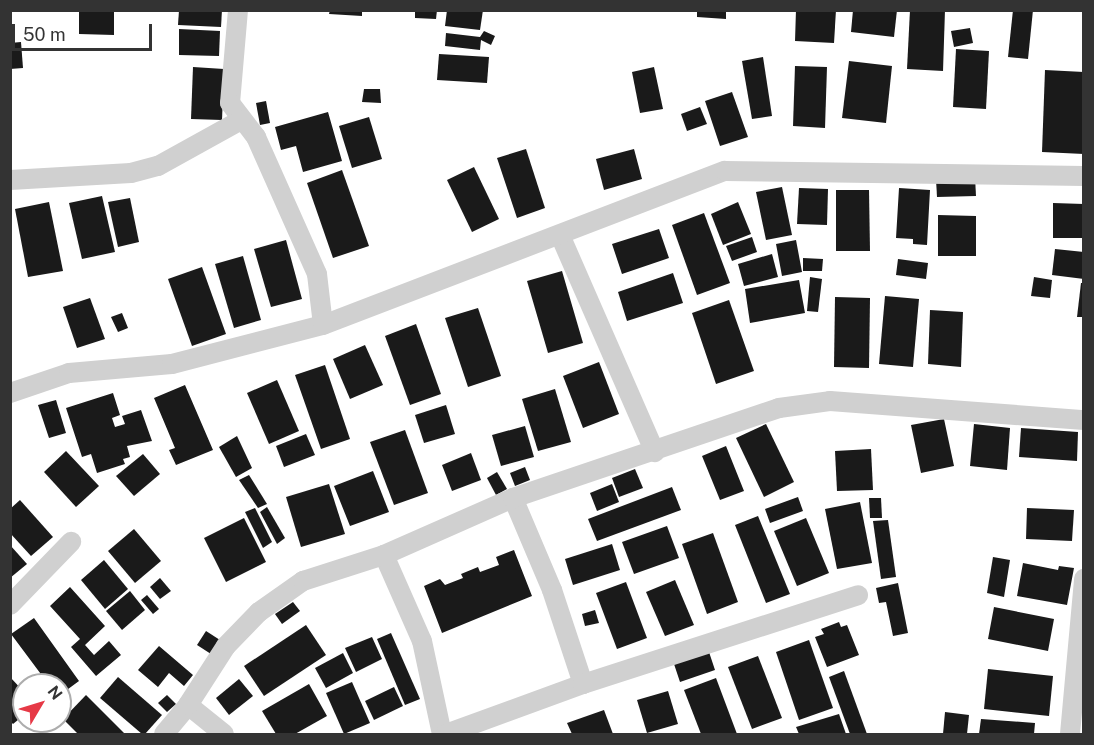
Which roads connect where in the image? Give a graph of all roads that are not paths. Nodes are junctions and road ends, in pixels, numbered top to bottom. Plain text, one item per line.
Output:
1 (238, 10) edge
2 (241, 120) junction
3 (1083, 176) edge
4 (10, 180) edge
5 (560, 235) junction
6 (323, 325) junction
7 (10, 393) edge
8 (1083, 420) edge
9 (655, 452) junction
10 (513, 498) junction
11 (70, 542) dead end
12 (384, 555) junction
13 (1083, 579) edge
14 (858, 595) dead end
15 (10, 605) edge
16 (584, 684) junction
17 (188, 705) junction
18 (164, 735) edge
19 (224, 735) edge
20 (444, 735) edge
21 (1070, 735) edge

1 - 2 street
2 - 4 street
2 - 6 street
3 - 5 street
5 - 6 street
5 - 9 street
6 - 7 street
8 - 9 street
9 - 10 street
10 - 12 street
10 - 16 street
11 - 15 street
12 - 17 street
12 - 20 street
13 - 21 street
14 - 16 street
16 - 20 street
17 - 18 street
17 - 19 street

